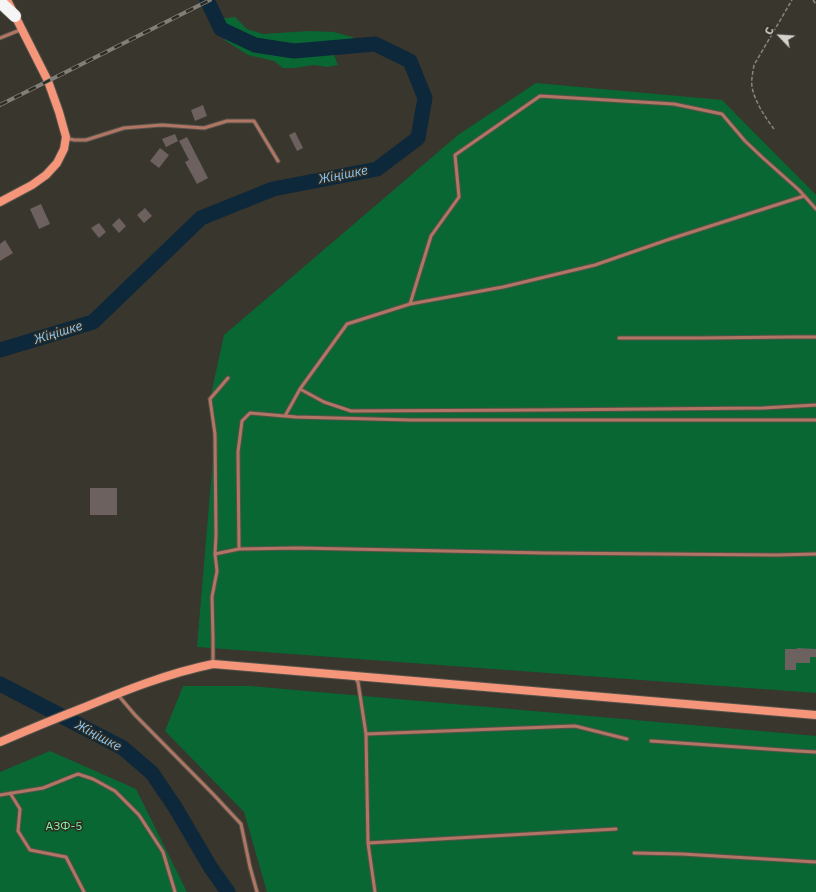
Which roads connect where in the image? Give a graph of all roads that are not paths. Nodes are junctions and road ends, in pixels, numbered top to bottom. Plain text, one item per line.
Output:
1 (8, 0) edge
2 (0, 2) edge
3 (15, 16) junction
4 (22, 29) junction
5 (0, 38) edge
6 (66, 137) junction
7 (278, 161) dead end
8 (804, 196) junction
9 (0, 202) edge
10 (816, 209) edge
11 (410, 304) junction
12 (816, 337) edge
13 (619, 338) dead end
14 (228, 378) dead end
15 (300, 389) junction
16 (816, 405) edge
17 (285, 416) junction
18 (816, 420) edge
19 (239, 549) junction
20 (215, 554) junction
21 (816, 554) edge
22 (213, 664) junction
23 (354, 676) junction
24 (114, 695) junction
25 (816, 715) edge
26 (366, 734) junction
27 (627, 739) dead end
28 (651, 741) dead end
29 (0, 742) edge
30 (816, 752) edge
31 (10, 793) junction
32 (0, 795) edge
33 (616, 828) dead end
34 (368, 843) junction
35 (634, 853) dead end
36 (816, 862) edge
37 (84, 892) edge
38 (176, 892) edge
39 (257, 892) edge
40 (375, 892) edge

1 - 3 street
2 - 3 highway
3 - 4 street
4 - 5 lane
4 - 6 street
6 - 7 lane
6 - 9 street
8 - 10 lane
8 - 11 lane
8 - 11 lane
11 - 15 lane
12 - 13 lane
14 - 20 lane
15 - 16 lane
15 - 17 lane
17 - 18 lane
17 - 19 lane
19 - 20 lane
19 - 21 lane
20 - 22 lane
22 - 23 street
22 - 24 street
23 - 25 street
23 - 26 lane
24 - 29 street
24 - 39 lane
26 - 27 lane
26 - 34 lane
28 - 30 lane
31 - 32 lane
31 - 37 lane
31 - 38 lane
33 - 34 lane
34 - 40 lane
35 - 36 lane

